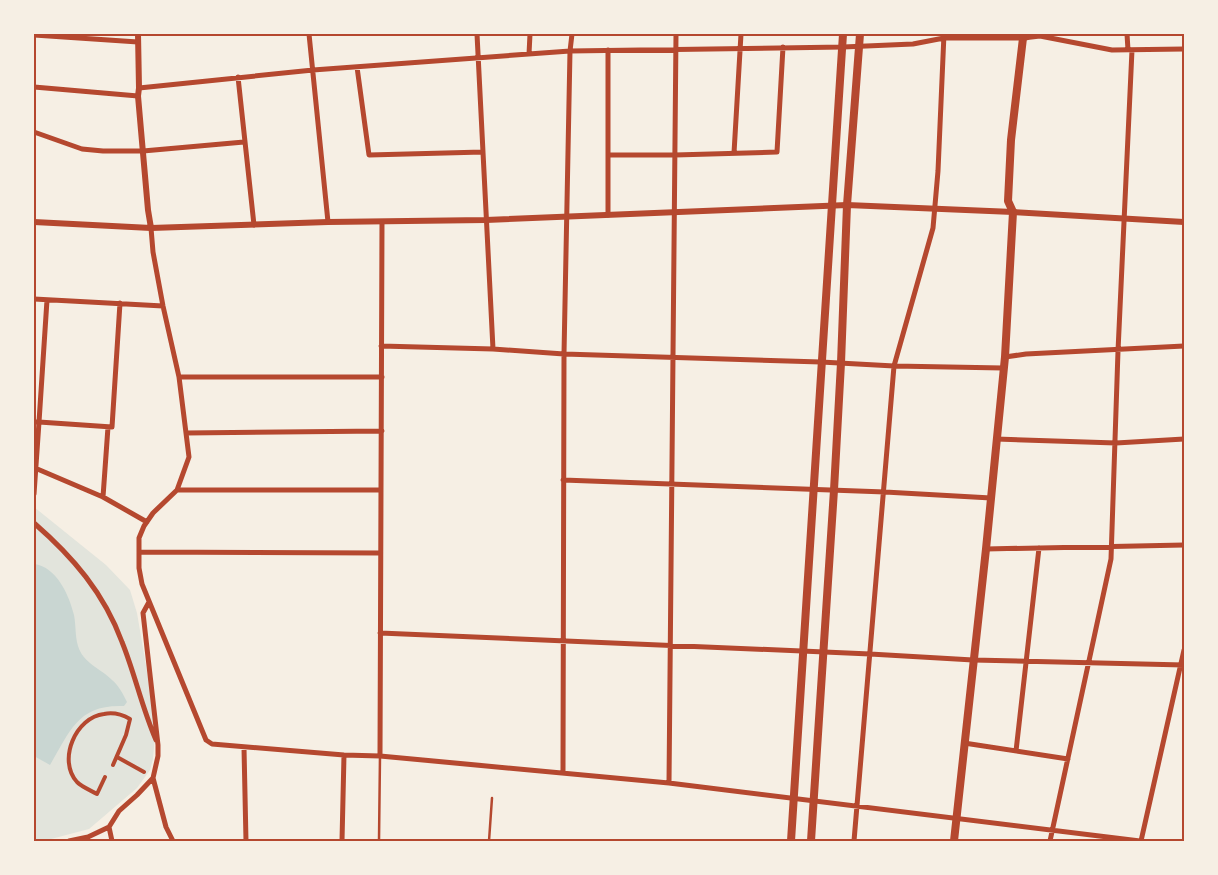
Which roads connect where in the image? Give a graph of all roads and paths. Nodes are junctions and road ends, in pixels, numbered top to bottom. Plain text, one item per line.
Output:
1 (138, 34) edge
2 (309, 34) edge
3 (477, 34) edge
4 (530, 34) edge
5 (572, 34) edge
6 (676, 34) edge
7 (742, 34) edge
8 (843, 34) edge
9 (860, 34) edge
10 (1031, 34) edge
11 (1127, 34) edge
12 (34, 35) edge
13 (944, 36) edge
14 (1022, 38) junction
15 (138, 42) junction
16 (783, 47) junction
17 (843, 47) junction
18 (860, 47) junction
19 (741, 48) junction
20 (676, 49) junction
21 (1184, 49) edge
22 (608, 50) junction
23 (1130, 50) junction
24 (570, 51) junction
25 (529, 54) junction
26 (478, 58) junction
27 (357, 67) junction
28 (313, 70) junction
29 (238, 77) junction
30 (34, 86) edge
31 (139, 88) junction
32 (138, 96) junction
33 (34, 132) edge
34 (244, 142) junction
35 (143, 151) junction
36 (483, 152) junction
37 (734, 153) junction
38 (608, 155) junction
39 (674, 155) junction
40 (848, 205) junction
41 (831, 206) junction
42 (935, 209) junction
43 (1013, 212) junction
44 (674, 213) junction
45 (608, 215) junction
46 (566, 216) junction
47 (1124, 219) junction
48 (486, 220) junction
49 (34, 222) edge
50 (328, 222) junction
51 (382, 222) junction
52 (1184, 222) edge
53 (254, 225) junction
54 (151, 228) junction
55 (34, 299) edge
56 (47, 300) junction
57 (120, 304) junction
58 (163, 306) junction
59 (381, 346) junction
60 (1184, 346) edge
61 (492, 349) junction
62 (1118, 351) junction
63 (564, 354) junction
64 (672, 357) junction
65 (1005, 357) junction
66 (821, 362) junction
67 (841, 363) junction
68 (894, 366) junction
69 (1003, 368) junction
70 (179, 377) junction
71 (382, 377) junction
72 (36, 422) edge
73 (108, 427) junction
74 (382, 431) junction
75 (186, 433) junction
76 (996, 439) junction
77 (1184, 439) edge
78 (1116, 443) junction
79 (35, 468) edge
80 (563, 480) junction
81 (672, 484) junction
82 (177, 490) junction
83 (381, 490) junction
84 (814, 490) junction
85 (834, 490) junction
86 (884, 492) junction
87 (34, 494) edge
88 (103, 497) junction
89 (991, 498) junction
90 (147, 522) junction
91 (34, 523) edge
92 (1184, 545) edge
93 (1112, 547) junction
94 (986, 548) junction
95 (1039, 548) junction
96 (138, 552) junction
97 (380, 552) junction
98 (149, 602) junction
99 (380, 633) junction
100 (562, 640) junction
101 (670, 647) junction
102 (1184, 650) edge
103 (802, 652) junction
104 (823, 653) junction
105 (870, 654) junction
106 (974, 660) junction
107 (1026, 661) junction
108 (1089, 664) junction
109 (1183, 665) edge
110 (964, 743) junction
111 (158, 745) junction
112 (244, 748) junction
113 (1016, 751) junction
114 (344, 755) junction
115 (380, 756) junction
116 (117, 757) junction
117 (1068, 759) junction
118 (112, 766) dead end
119 (144, 772) dead end
120 (563, 772) junction
121 (105, 777) dead end
122 (153, 778) junction
123 (669, 783) junction
124 (492, 798) dead end
125 (794, 799) junction
126 (813, 800) junction
127 (857, 806) junction
128 (956, 819) junction
129 (109, 827) junction
130 (1052, 830) junction
131 (68, 841) edge
132 (112, 841) edge
133 (173, 841) edge
134 (246, 841) edge
135 (342, 841) edge
136 (379, 841) edge
137 (489, 841) edge
138 (790, 841) edge
139 (811, 841) edge
140 (854, 841) edge
141 (954, 841) edge
142 (1050, 841) edge
143 (1141, 841) edge

1 - 15 street
2 - 28 street
3 - 26 street
4 - 25 street
5 - 24 street
6 - 20 street
7 - 19 street
8 - 17 main road
9 - 18 main road
10 - 14 main road
11 - 23 street
12 - 15 street
13 - 14 street
13 - 18 street
13 - 42 street
14 - 23 street
14 - 43 main road
15 - 31 street
16 - 17 street
16 - 19 street
16 - 37 street
17 - 18 street
17 - 41 main road
18 - 40 main road
19 - 20 street
19 - 37 street
20 - 22 street
20 - 39 street
21 - 23 street
22 - 24 street
22 - 38 street
23 - 47 street
24 - 25 street
24 - 46 street
25 - 26 street
26 - 27 street
26 - 36 street
27 - 28 street
27 - 36 street
28 - 29 street
28 - 50 street
29 - 31 street
29 - 34 street
30 - 32 street
31 - 32 street
32 - 35 street
33 - 35 street
34 - 35 street
34 - 53 street
35 - 54 street
36 - 48 street
37 - 39 street
38 - 39 street
38 - 45 street
39 - 44 street
40 - 41 street
40 - 42 street
40 - 67 main road
41 - 44 street
41 - 66 main road
42 - 43 street
42 - 68 street
43 - 47 street
43 - 65 main road
44 - 45 street
44 - 64 street
45 - 46 street
46 - 48 street
46 - 63 street
47 - 52 street
47 - 62 street
48 - 51 street
48 - 61 street
49 - 54 street
50 - 51 street
50 - 53 street
51 - 59 street
53 - 54 street
54 - 58 street
55 - 56 street
56 - 57 street
56 - 72 street
57 - 58 street
57 - 73 street
58 - 70 street
59 - 61 street
59 - 71 street
60 - 62 street
61 - 63 street
62 - 65 street
62 - 78 street
63 - 64 street
63 - 80 street
64 - 66 street
64 - 81 street
65 - 69 main road
66 - 67 street
66 - 84 main road
67 - 68 street
67 - 85 main road
68 - 69 street
68 - 86 street
69 - 76 main road
70 - 71 street
70 - 75 street
71 - 74 street
72 - 73 street
72 - 79 street
73 - 88 street
74 - 75 street
74 - 83 street
75 - 82 street
76 - 78 street
76 - 89 main road
77 - 78 street
78 - 93 street
79 - 87 street
79 - 88 street
80 - 81 street
80 - 100 street
81 - 84 street
81 - 101 street
82 - 83 street
82 - 90 street
83 - 97 street
84 - 85 street
84 - 103 main road
85 - 86 street
85 - 104 main road
86 - 89 street
86 - 105 street
88 - 90 street
89 - 94 main road
90 - 96 street
91 - 111 street
92 - 93 street
93 - 95 street
93 - 108 street
94 - 95 street
94 - 106 main road
95 - 107 street
96 - 97 street
96 - 98 street
97 - 99 street
98 - 111 street
98 - 112 street
99 - 100 street
99 - 115 street
100 - 101 street
100 - 120 street
101 - 103 street
101 - 123 street
102 - 109 street
103 - 104 street
103 - 125 main road
104 - 105 street
104 - 126 main road
105 - 106 street
105 - 127 street
106 - 107 street
106 - 110 main road
107 - 108 street
107 - 113 street
108 - 109 street
108 - 117 street
109 - 143 street
110 - 113 street
110 - 128 main road
111 - 122 street
112 - 114 street
112 - 134 street
113 - 117 street
114 - 115 street
114 - 135 street
115 - 120 street
115 - 136 lane
116 - 118 street
116 - 119 street
116 - 121 street
117 - 130 street
120 - 123 street
122 - 129 street
122 - 133 street
123 - 125 street
124 - 137 lane
125 - 126 street
125 - 138 main road
126 - 127 street
126 - 139 main road
127 - 128 street
127 - 140 street
128 - 130 street
128 - 141 main road
129 - 131 street
129 - 132 street
130 - 142 street
130 - 143 street

